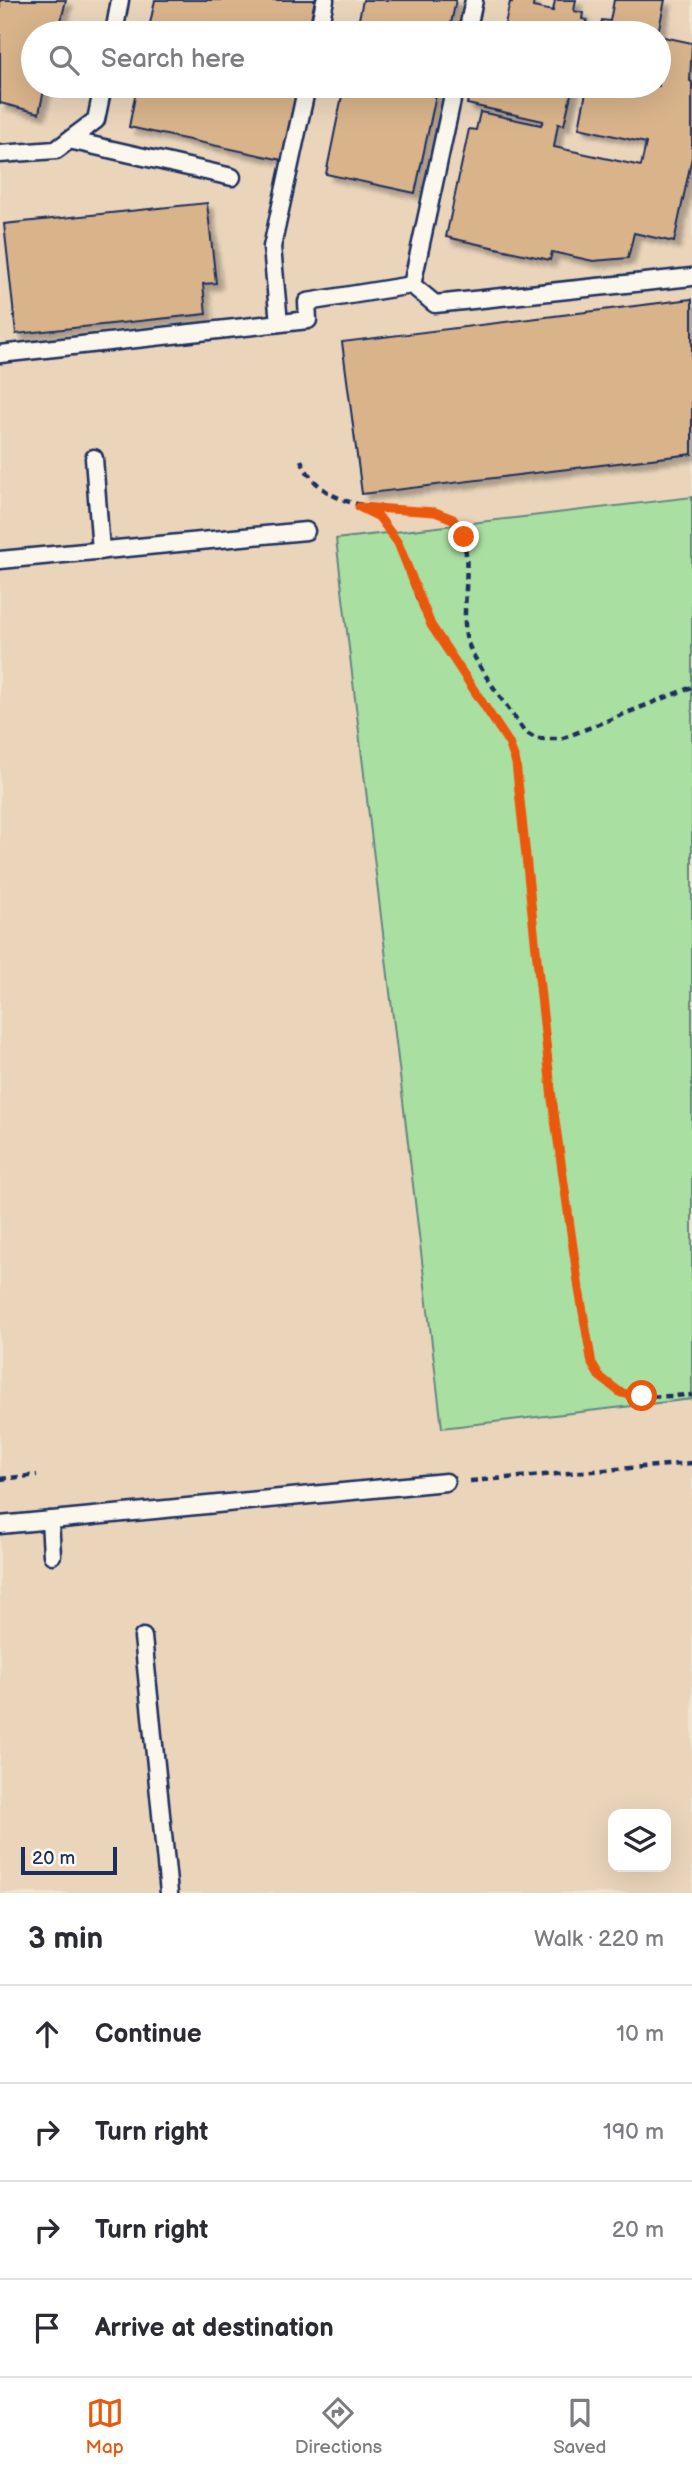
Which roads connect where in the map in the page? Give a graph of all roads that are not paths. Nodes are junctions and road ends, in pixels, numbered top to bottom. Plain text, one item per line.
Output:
1 (120, 0) edge
2 (325, 0) edge
3 (474, 0) edge
4 (116, 21) edge
5 (321, 21) edge
6 (470, 21) edge
7 (101, 98) edge
8 (304, 98) edge
9 (452, 98) edge
10 (69, 140) junction
11 (0, 154) edge
12 (232, 177) dead end
13 (692, 277) edge
14 (412, 285) junction
15 (279, 323) junction
16 (0, 354) edge
17 (94, 458) dead end
18 (306, 531) dead end
19 (101, 551) junction
20 (0, 560) edge
21 (446, 1482) road end
22 (50, 1520) junction
23 (0, 1525) edge
24 (52, 1555) dead end
25 (143, 1637) dead end
26 (169, 1893) edge

1 - 4 lane
2 - 5 lane
3 - 6 lane
7 - 10 lane
8 - 15 lane
9 - 14 lane
10 - 11 lane
10 - 12 lane
13 - 14 lane
14 - 15 lane
15 - 16 lane
17 - 19 lane
18 - 19 lane
19 - 20 lane
21 - 22 lane
22 - 23 lane
22 - 24 lane
25 - 26 lane

